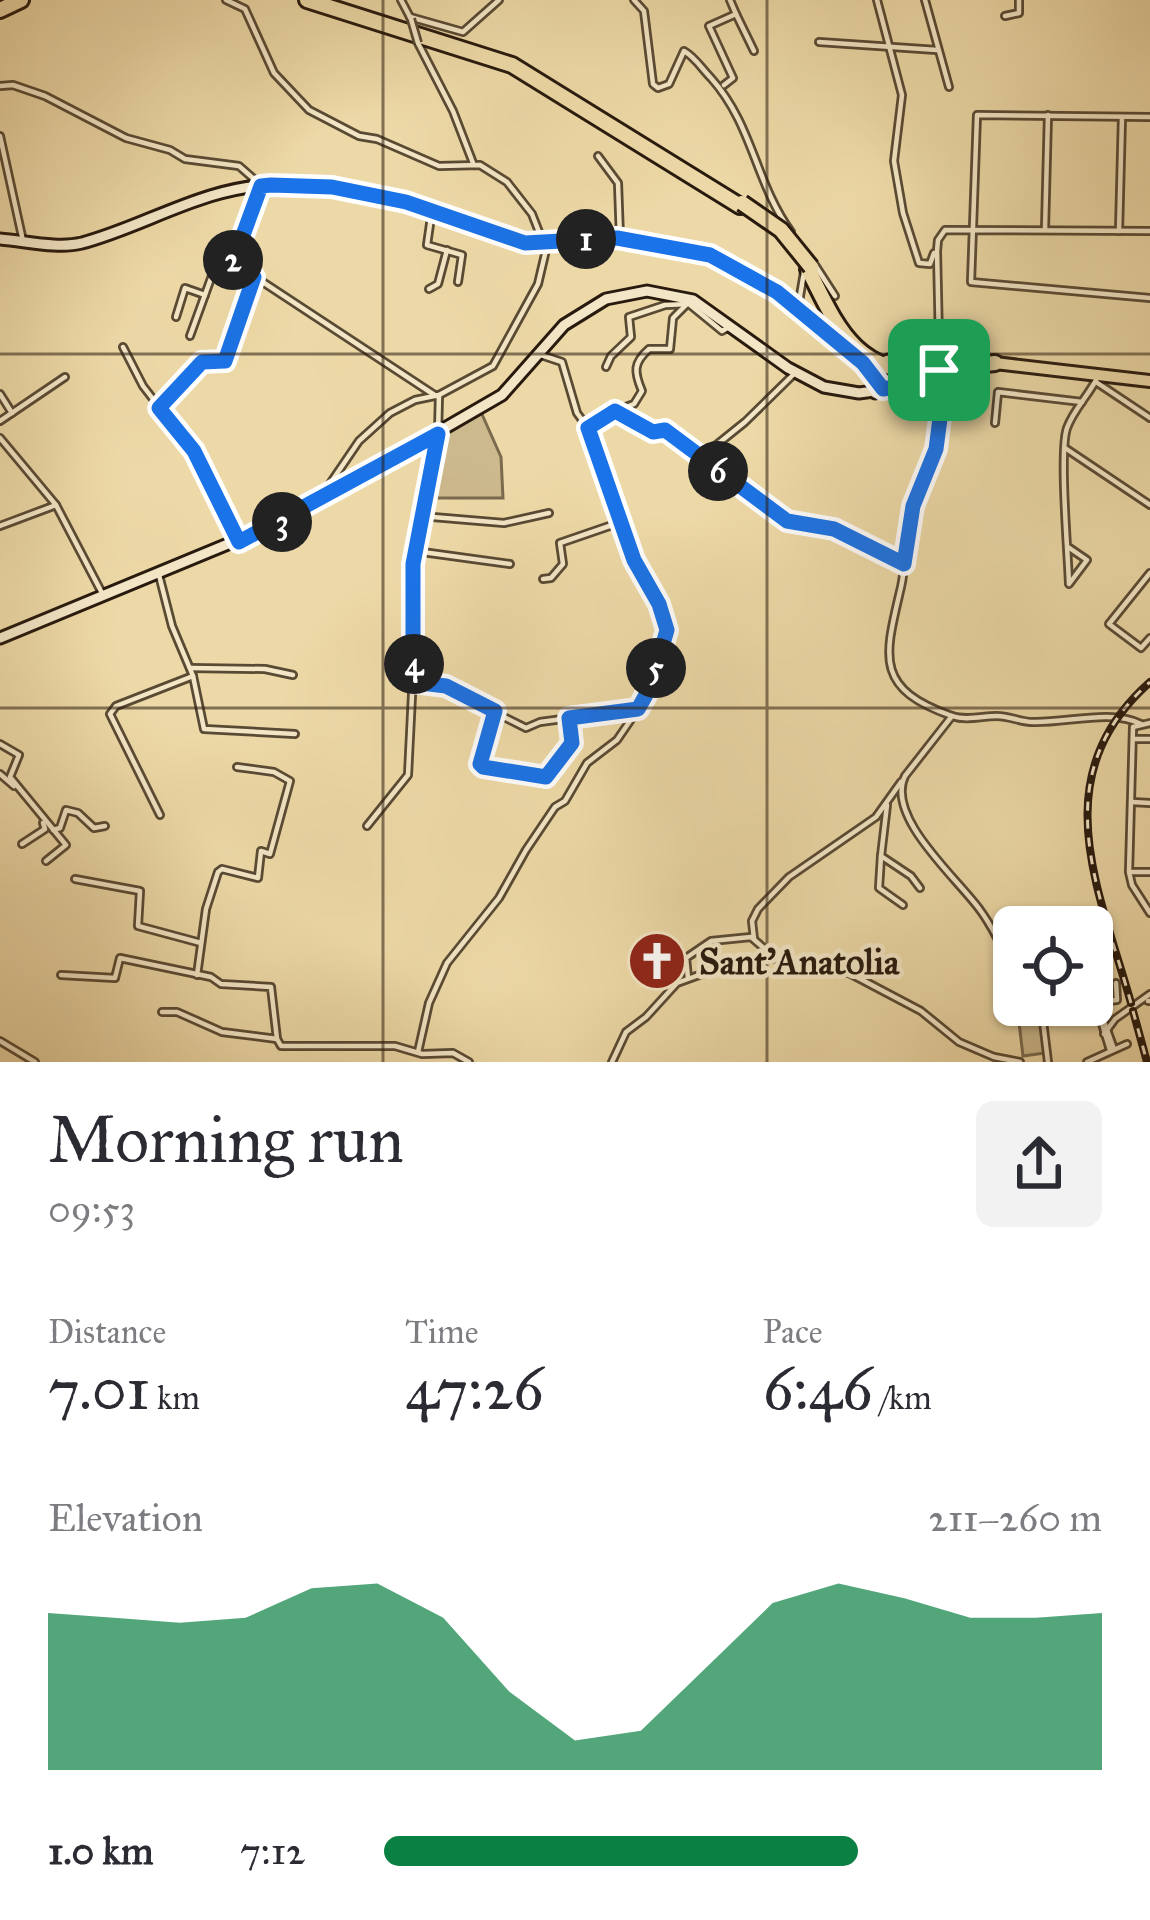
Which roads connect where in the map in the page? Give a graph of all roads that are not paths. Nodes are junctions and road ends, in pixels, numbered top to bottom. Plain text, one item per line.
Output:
1 (10, 0) edge
2 (21, 0) edge
3 (226, 0) edge
4 (307, 0) edge
5 (320, 0) edge
6 (401, 0) edge
7 (499, 0) edge
8 (634, 0) edge
9 (730, 0) edge
10 (877, 0) edge
11 (925, 0) edge
12 (1019, 0) edge
13 (0, 8) edge
14 (736, 14) junction
15 (1005, 16) dead end
16 (339, 17) dead end
17 (410, 18) junction
18 (819, 42) dead end
19 (418, 44) junction
20 (891, 48) junction
21 (937, 50) junction
22 (754, 51) dead end
23 (533, 74) junction
24 (0, 86) edge
25 (722, 87) junction
26 (949, 87) dead end
27 (1048, 116) junction
28 (1121, 117) junction
29 (1150, 117) edge
30 (0, 136) edge
31 (598, 156) dead end
32 (473, 164) junction
33 (262, 186) junction
34 (432, 210) junction
35 (972, 227) junction
36 (1045, 229) junction
37 (1120, 231) junction
38 (1150, 231) edge
39 (620, 238) junction
40 (0, 239) edge
41 (23, 241) junction
42 (543, 242) junction
43 (447, 250) junction
44 (937, 251) junction
45 (809, 263) junction
46 (232, 265) junction
47 (254, 277) junction
48 (458, 282) dead end
49 (429, 289) dead end
50 (205, 295) junction
51 (835, 296) dead end
52 (1150, 298) edge
53 (688, 304) junction
54 (798, 308) junction
55 (176, 317) dead end
56 (731, 326) junction
57 (190, 336) dead end
58 (934, 337) junction
59 (123, 347) dead end
60 (907, 351) junction
61 (541, 355) junction
62 (868, 358) junction
63 (887, 362) junction
64 (996, 366) junction
65 (606, 367) dead end
66 (795, 373) junction
67 (64, 377) dead end
68 (927, 380) junction
69 (1096, 380) junction
70 (873, 384) junction
71 (1149, 384) edge
72 (0, 394) edge
73 (437, 395) junction
74 (1082, 402) junction
75 (159, 408) junction
76 (615, 411) junction
77 (12, 413) junction
78 (1150, 418) edge
79 (0, 421) edge
80 (995, 423) dead end
81 (588, 428) junction
82 (438, 434) junction
83 (0, 438) edge
84 (1065, 448) junction
85 (699, 459) junction
86 (56, 505) junction
87 (1150, 505) edge
88 (300, 512) junction
89 (549, 513) dead end
90 (421, 516) junction
91 (621, 522) junction
92 (0, 526) edge
93 (239, 542) junction
94 (1068, 547) junction
95 (415, 551) junction
96 (510, 564) dead end
97 (904, 564) junction
98 (1150, 573) edge
99 (159, 575) junction
100 (543, 579) dead end
101 (104, 597) junction
102 (0, 638) edge
103 (1150, 638) edge
104 (1141, 648) junction
105 (1150, 650) edge
106 (192, 672) junction
107 (293, 675) dead end
108 (413, 683) junction
109 (638, 709) junction
110 (495, 712) junction
111 (952, 716) junction
112 (569, 718) junction
113 (1150, 723) edge
114 (1141, 724) junction
115 (295, 734) dead end
116 (1135, 739) dead end
117 (1150, 739) edge
118 (0, 744) edge
119 (237, 766) dead end
120 (0, 774) edge
121 (902, 782) junction
122 (1130, 802) junction
123 (1150, 803) edge
124 (887, 805) junction
125 (160, 815) dead end
126 (105, 826) dead end
127 (367, 826) dead end
128 (53, 830) junction
129 (22, 844) dead end
130 (881, 856) junction
131 (46, 861) dead end
132 (1129, 872) junction
133 (1150, 872) edge
134 (75, 879) dead end
135 (920, 888) dead end
136 (903, 904) dead end
137 (1150, 913) edge
138 (993, 930) edge
139 (754, 939) junction
140 (201, 943) junction
141 (776, 958) junction
142 (61, 974) dead end
143 (197, 975) junction
144 (688, 978) junction
145 (1116, 982) dead end
146 (1148, 999) edge
147 (1113, 1001) edge
148 (162, 1012) dead end
149 (1113, 1020) edge
150 (1044, 1026) edge
151 (1105, 1026) edge
152 (1106, 1026) edge
153 (277, 1039) junction
154 (0, 1041) edge
155 (1127, 1044) dead end
156 (1110, 1050) junction
157 (418, 1052) junction
158 (35, 1062) edge
159 (470, 1062) edge
160 (612, 1062) edge
161 (1020, 1062) edge
162 (1048, 1062) edge
163 (1087, 1062) edge
164 (1110, 1062) edge

1 - 13 highway
2 - 13 highway
3 - 32 street
4 - 23 highway
5 - 23 highway
6 - 17 street
7 - 17 street
8 - 25 street
9 - 14 street
10 - 20 street
11 - 21 street
12 - 15 street
14 - 22 street
14 - 25 street
16 - 19 street
17 - 19 street, bridge
18 - 20 street
19 - 32 street
20 - 21 street
20 - 44 street
21 - 26 street
23 - 45 highway, bridge
24 - 33 street
25 - 45 street
27 - 28 street
27 - 35 street
27 - 36 street
28 - 29 street
28 - 37 street
30 - 41 street
31 - 39 street
32 - 42 street
33 - 34 street
33 - 41 street
33 - 46 street
34 - 42 street
34 - 43 street
35 - 36 street
35 - 44 street
35 - 52 street
36 - 37 street
37 - 38 street
39 - 42 street
39 - 54 street
40 - 41 street
42 - 73 street
43 - 48 street
43 - 49 street
44 - 58 street
45 - 51 street
45 - 54 street
45 - 62 highway
45 - 63 highway
46 - 47 street
46 - 50 street
47 - 73 street
47 - 75 street
50 - 55 street
50 - 57 street
53 - 56 street
53 - 65 street
53 - 76 street
54 - 70 street
56 - 61 street
56 - 66 street
58 - 60 highway
58 - 68 street
59 - 75 street
60 - 63 highway
60 - 68 highway
61 - 81 street
61 - 82 street
62 - 68 highway
62 - 68 highway
63 - 68 highway
64 - 68 highway
64 - 69 main road
64 - 71 main road
66 - 70 street
66 - 85 street
67 - 77 street
68 - 70 street
68 - 97 street
69 - 71 main road
69 - 74 street
69 - 78 street
72 - 77 street
73 - 82 street
73 - 88 street
74 - 80 street
74 - 84 street
75 - 93 street
76 - 81 street
76 - 85 street
77 - 79 street
81 - 91 street
82 - 88 street
82 - 90 street
83 - 86 street
84 - 87 street
84 - 94 street
85 - 97 street
86 - 92 street
86 - 101 street
88 - 93 street
89 - 90 street
90 - 95 street
91 - 100 street
91 - 109 street
93 - 99 street
94 - 94 street
95 - 96 street
95 - 108 street
97 - 111 street
98 - 104 street
99 - 101 street
99 - 106 street
101 - 102 street
103 - 104 street
104 - 105 street
106 - 107 street
106 - 115 street
106 - 125 street
108 - 110 street
108 - 127 street
109 - 112 street
109 - 157 street
110 - 112 street
110 - 112 street
111 - 114 street
111 - 121 street
113 - 114 street
114 - 122 street
116 - 117 street
118 - 128 street
119 - 140 street
120 - 129 street
121 - 124 street
121 - 138 street
122 - 123 street
122 - 132 street
124 - 130 street
124 - 139 street
126 - 128 street
128 - 131 street
130 - 135 street
130 - 136 street
132 - 133 street
132 - 137 street
134 - 140 street
139 - 141 street
139 - 144 street
140 - 143 street
141 - 144 street
141 - 161 street
142 - 143 street
143 - 153 street
144 - 160 street
145 - 147 street
146 - 149 street
148 - 153 street
150 - 162 street
151 - 156 street
152 - 156 street
153 - 157 street
154 - 158 street
155 - 156 street
156 - 163 street
156 - 164 street
157 - 159 street

